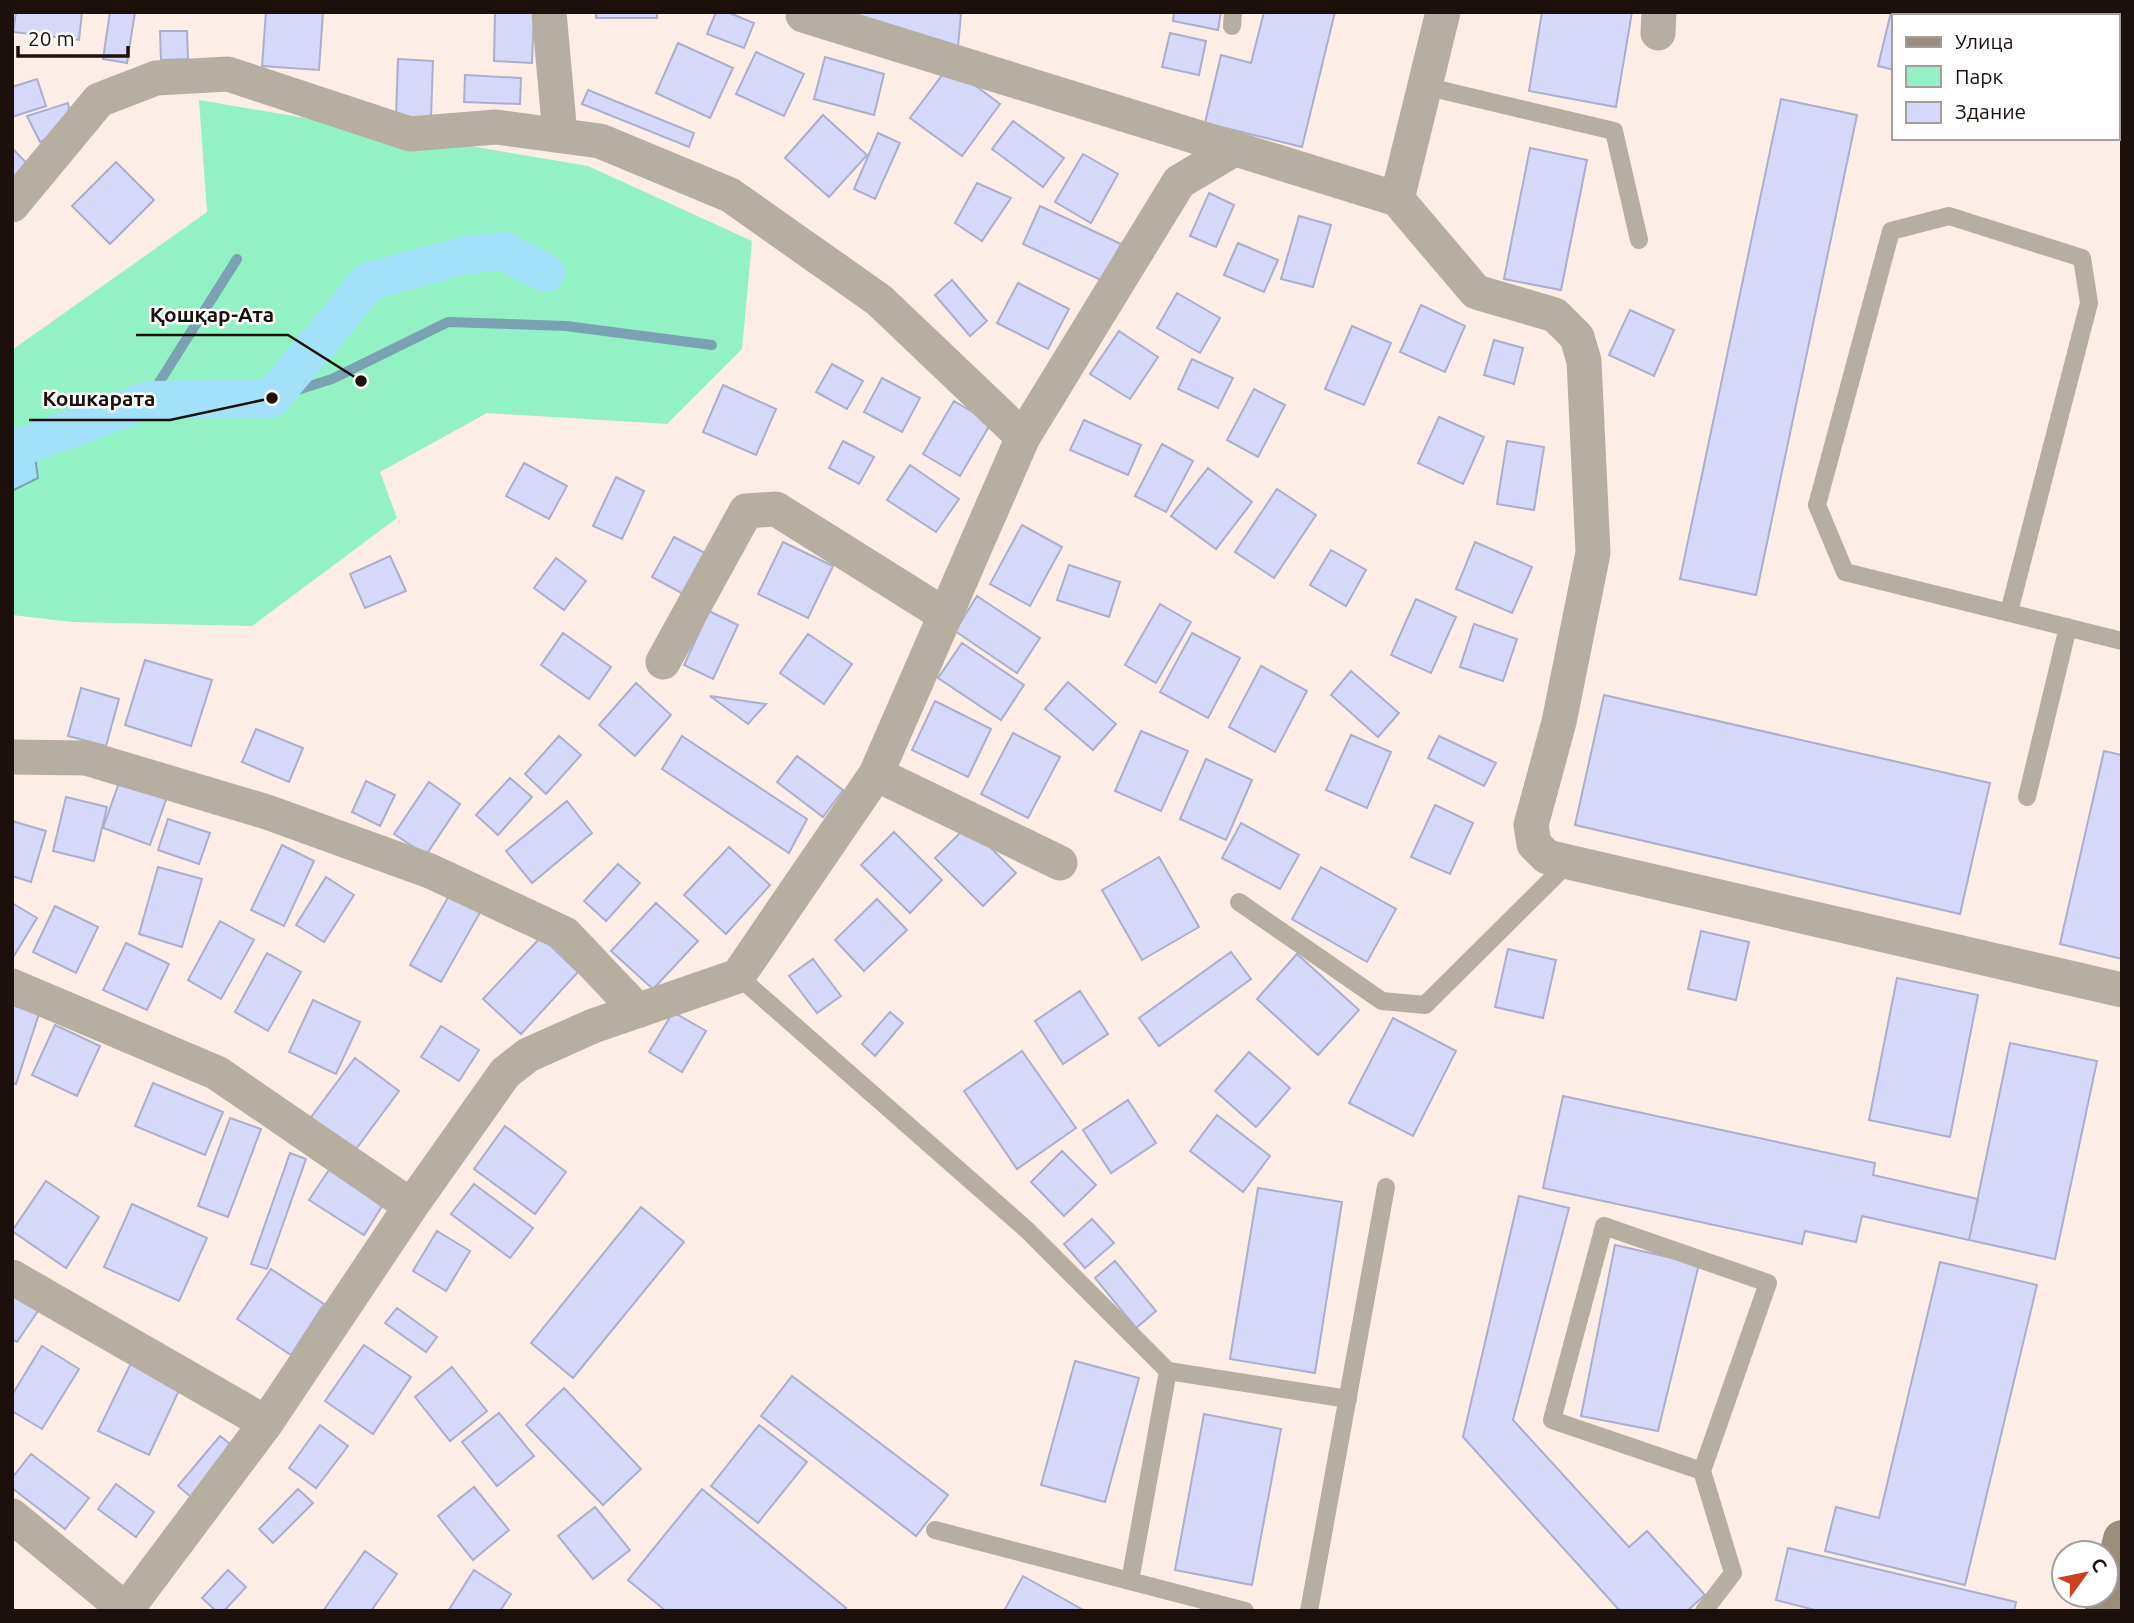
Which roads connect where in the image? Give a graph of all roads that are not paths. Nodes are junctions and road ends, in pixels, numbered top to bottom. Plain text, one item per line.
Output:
1 (549, 12) edge
2 (1443, 12) edge
3 (803, 15) dead end
4 (1424, 86) junction
5 (559, 135) junction
6 (1234, 149) junction
7 (1397, 199) junction
8 (12, 205) edge
9 (1639, 240) dead end
10 (1023, 437) junction
11 (2009, 612) junction
12 (945, 615) junction
13 (2068, 627) junction
14 (2122, 641) edge
15 (663, 662) dead end
16 (12, 757) edge
17 (876, 774) junction
18 (2027, 797) dead end
19 (1060, 863) dead end
20 (1568, 863) junction
21 (1239, 902) dead end
22 (738, 976) junction
23 (12, 986) edge
24 (2122, 990) edge
25 (638, 1011) junction
26 (1386, 1187) dead end
27 (411, 1206) junction
28 (12, 1277) edge
29 (1168, 1371) junction
30 (1348, 1399) junction
31 (266, 1423) junction
32 (1702, 1471) junction
33 (12, 1516) edge
34 (935, 1530) dead end
35 (2122, 1539) edge
36 (1130, 1581) junction
37 (127, 1610) edge
38 (1245, 1611) edge
39 (1309, 1611) edge
40 (1704, 1611) edge
41 (2105, 1611) edge

1 - 5 street
2 - 4 street
3 - 6 street
4 - 7 street
4 - 9 lane
5 - 8 street
5 - 10 street
6 - 7 street
6 - 10 street
7 - 20 street
10 - 12 street
11 - 11 lane
11 - 13 lane
12 - 15 street
12 - 17 street
13 - 14 lane
13 - 18 lane
16 - 25 street
17 - 19 street
17 - 22 street
20 - 21 lane
20 - 24 street
22 - 25 street
22 - 29 lane
23 - 27 street
25 - 27 street
26 - 30 lane
27 - 31 street
28 - 31 street
29 - 30 lane
29 - 36 lane
30 - 39 lane
31 - 37 street
32 - 32 lane
32 - 40 lane
33 - 37 street
34 - 36 lane
35 - 41 main road
36 - 38 lane

